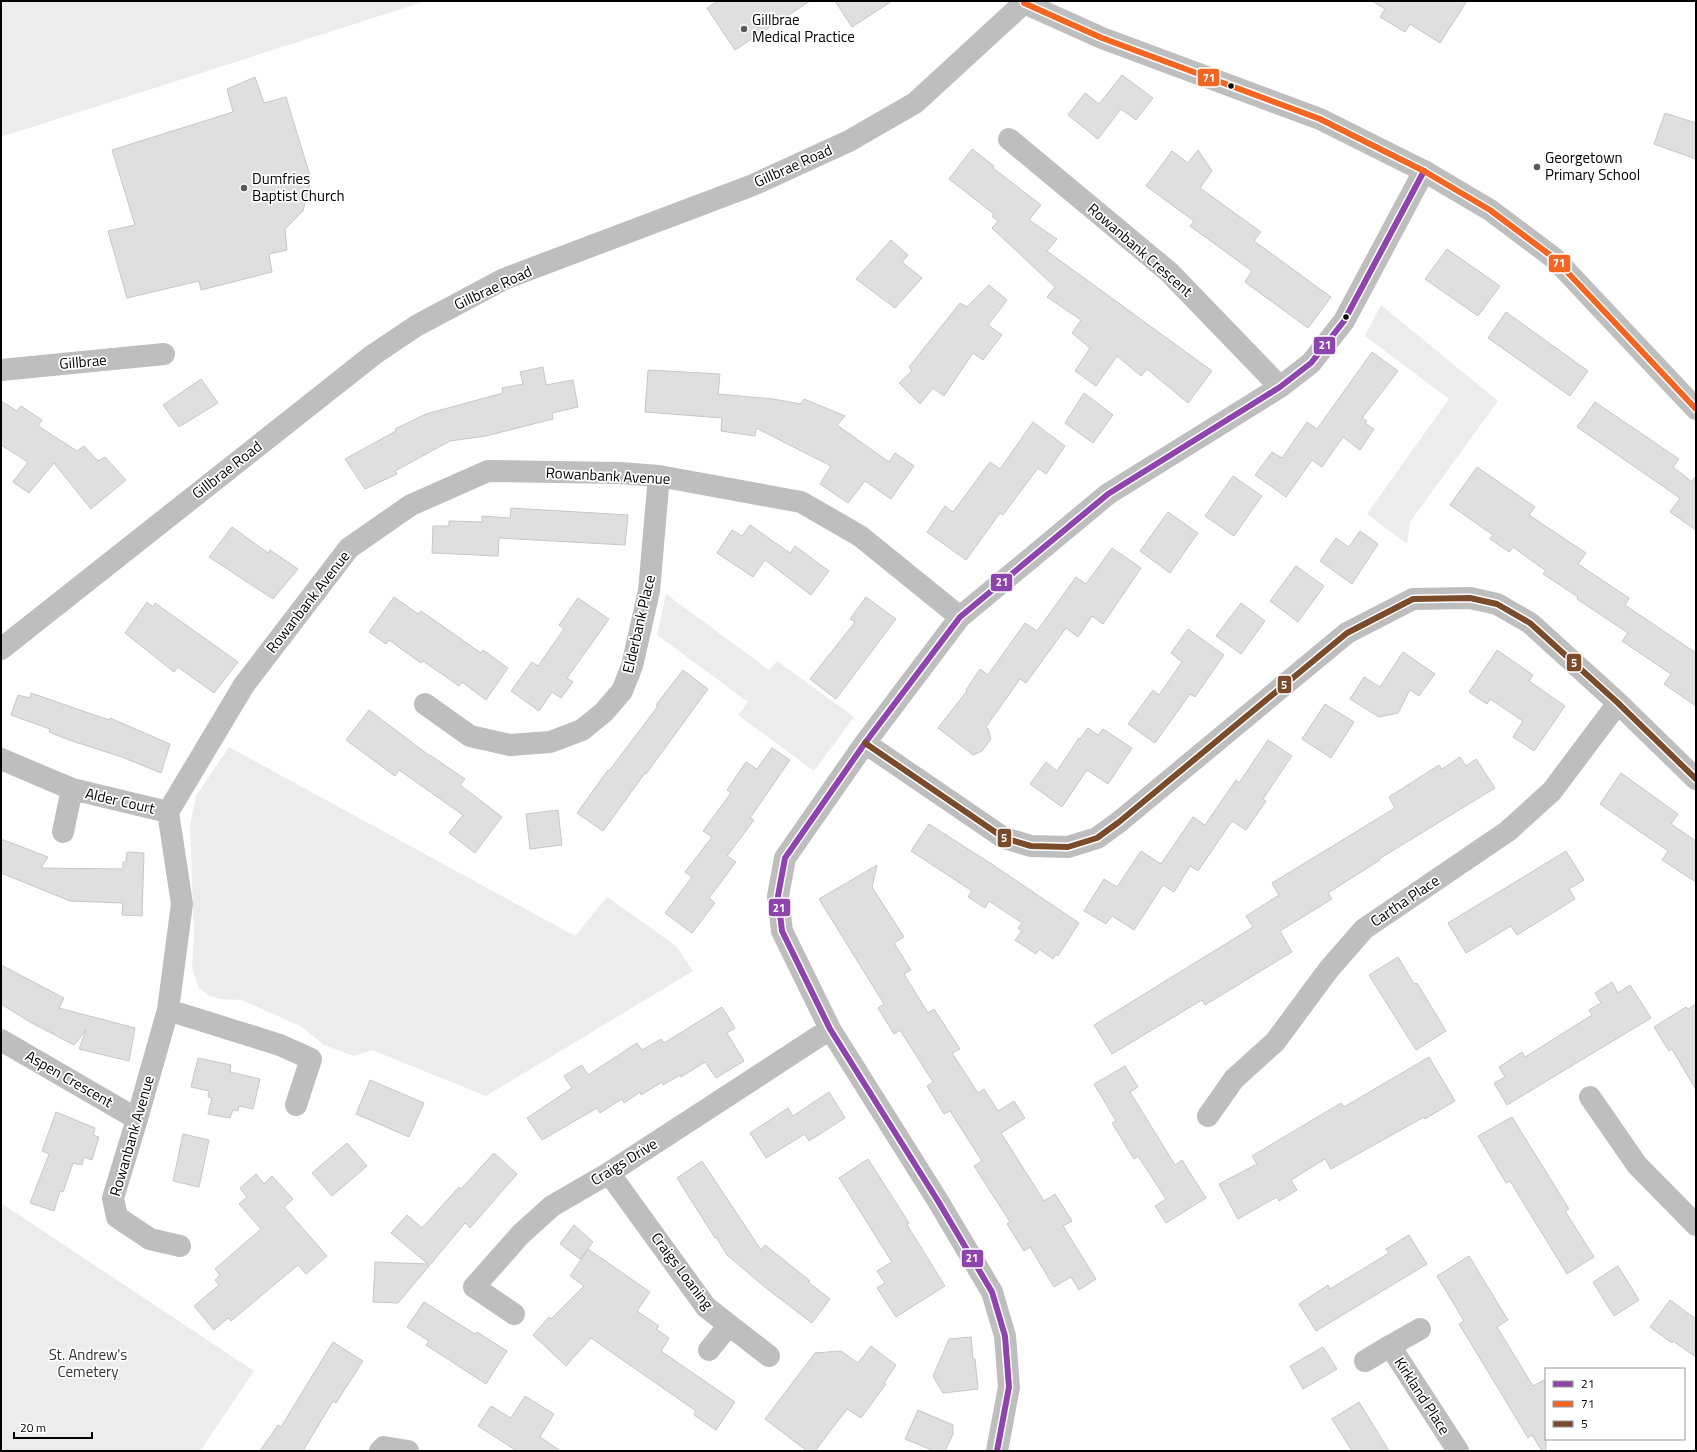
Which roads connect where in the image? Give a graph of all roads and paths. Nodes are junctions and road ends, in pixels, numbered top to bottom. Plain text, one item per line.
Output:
1 (1025, 2) edge
2 (1009, 139) dead end
3 (1424, 171) junction
4 (164, 354) dead end
5 (1, 370) edge
6 (1280, 387) junction
7 (1696, 409) edge
8 (659, 476) junction
9 (960, 617) junction
10 (1, 649) edge
11 (1618, 703) junction
12 (425, 704) dead end
13 (865, 743) junction
14 (1, 759) edge
15 (1696, 779) edge
16 (72, 789) junction
17 (168, 812) junction
18 (63, 832) dead end
19 (168, 1010) junction
20 (830, 1029) junction
21 (1, 1040) edge
22 (1590, 1097) dead end
23 (296, 1105) dead end
24 (1208, 1116) dead end
25 (137, 1119) junction
26 (609, 1173) junction
27 (1696, 1225) edge
28 (180, 1246) dead end
29 (514, 1314) dead end
30 (729, 1325) junction
31 (1420, 1329) dead end
32 (1390, 1346) junction
33 (709, 1350) dead end
34 (769, 1356) dead end
35 (1365, 1361) dead end
36 (380, 1451) edge
37 (408, 1451) edge
38 (997, 1451) edge
39 (1458, 1451) edge

1 - 3 street
1 - 10 street, Gillbrae Road
2 - 6 street, Rowanbank Crescent
3 - 6 street
3 - 7 street
4 - 5 street, Gillbrae
6 - 9 street
8 - 9 street, Rowanbank Avenue
8 - 12 street, Elderbank Place
8 - 17 street, Rowanbank Avenue
9 - 13 street
11 - 13 street
11 - 15 street
11 - 24 street, Cartha Place
13 - 20 street
14 - 16 street, Alder Court
16 - 17 street, Alder Court
16 - 18 street, Alder Court
17 - 19 street, Rowanbank Avenue
19 - 23 street
19 - 25 street, Rowanbank Avenue
20 - 26 street, Craigs Drive
20 - 38 street
21 - 25 street, Aspen Crescent
22 - 27 street
25 - 28 street, Rowanbank Avenue
26 - 29 street, Craigs Drive
26 - 30 street, Craigs Loaning
30 - 33 street
30 - 34 street, Craigs Loaning
31 - 32 street
32 - 35 street, Kirkland Place
32 - 39 street, Kirkland Place
36 - 37 street

